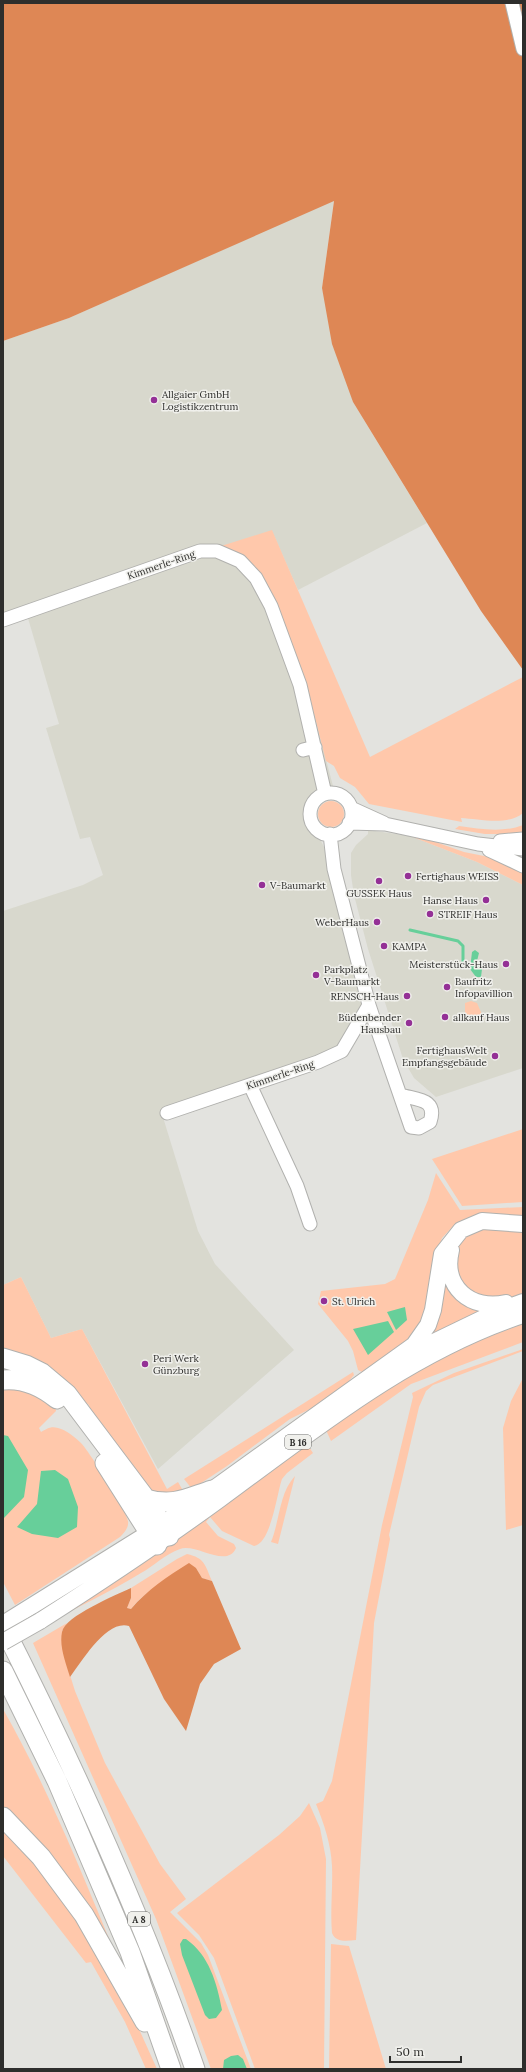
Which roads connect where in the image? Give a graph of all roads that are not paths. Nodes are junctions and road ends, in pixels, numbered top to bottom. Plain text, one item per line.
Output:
1 (512, 3) edge
2 (523, 49) edge
3 (3, 620) edge
4 (325, 794) junction
5 (351, 808) junction
6 (349, 823) junction
7 (385, 824) junction
8 (330, 834) junction
9 (523, 839) edge
10 (478, 844) junction
11 (523, 849) edge
12 (523, 866) edge
13 (369, 1005) junction
14 (250, 1085) junction
15 (400, 1095) dead end
16 (167, 1113) dead end
17 (310, 1224) dead end
18 (523, 1224) edge
19 (455, 1237) junction
20 (523, 1301) edge
21 (523, 1315) edge
22 (3, 1358) edge
23 (383, 1368) junction
24 (3, 1380) edge
25 (212, 1490) junction
26 (146, 1499) junction
27 (159, 1535) junction
28 (36, 1614) junction
29 (3, 1625) edge
30 (3, 1642) edge
31 (3, 1671) edge
32 (3, 1817) edge
33 (169, 2062) edge
34 (195, 2069) edge

1 - 2 street
3 - 4 street, Kimmerle-Ring
4 - 5 street
4 - 8 street
5 - 6 street
5 - 7 street
6 - 7 street
6 - 8 street
7 - 10 street
8 - 13 street
9 - 10 street
10 - 11 street
10 - 12 street
13 - 14 street, Kimmerle-Ring
13 - 15 street
14 - 16 street, Kimmerle-Ring
14 - 17 street
18 - 19 main road
19 - 20 main road
19 - 23 main road
20 - 23 main road, B 16
21 - 27 main road, B 16
22 - 26 highway
23 - 25 main road, B 16
24 - 27 highway
25 - 26 highway
25 - 27 main road, B 16
26 - 27 highway
27 - 28 main road, B 16
28 - 29 main road, B 16
28 - 30 main road, B 16, bridge
29 - 34 highway, A 8
31 - 33 highway, A 8
32 - 33 highway

